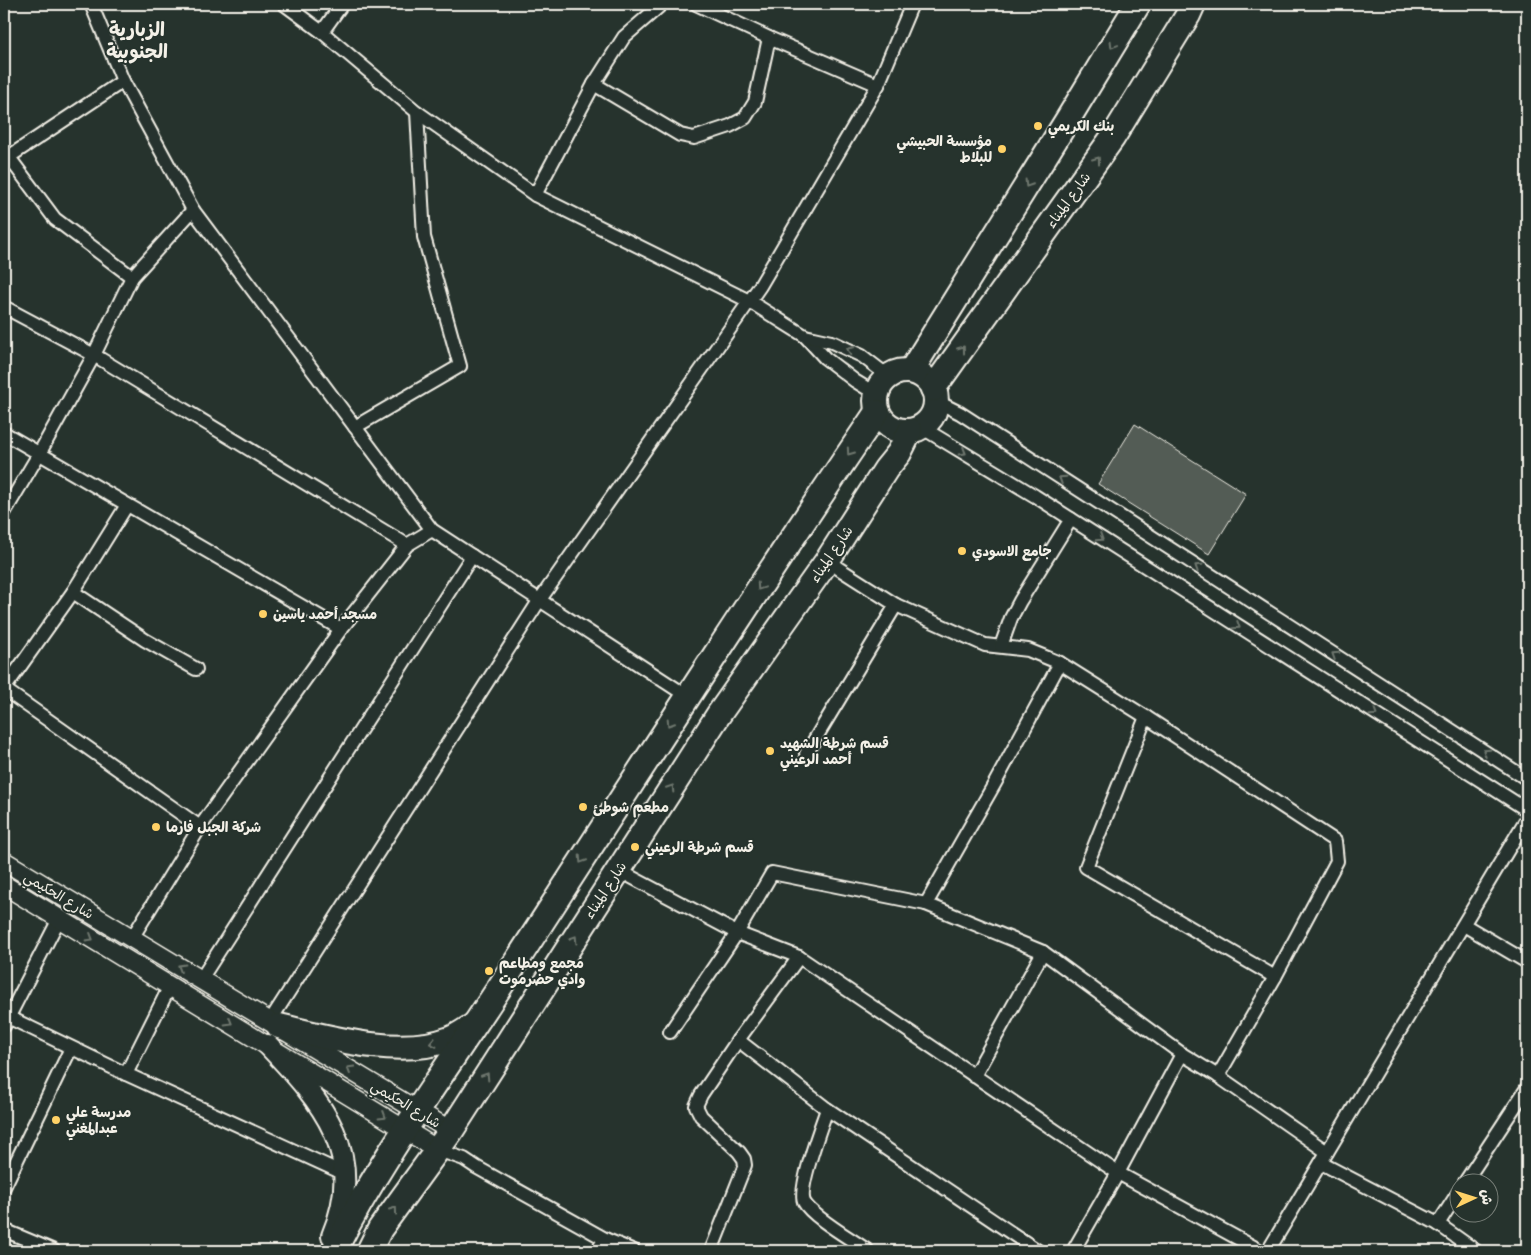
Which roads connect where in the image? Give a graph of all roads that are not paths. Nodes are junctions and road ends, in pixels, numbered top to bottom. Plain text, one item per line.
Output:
1 (91, 4) edge
2 (284, 4) edge
3 (342, 4) edge
4 (662, 4) edge
5 (696, 4) edge
6 (912, 4) edge
7 (1138, 4) edge
8 (1193, 4) edge
9 (322, 32) junction
10 (769, 38) junction
11 (123, 81) junction
12 (594, 84) junction
13 (878, 85) junction
14 (417, 112) junction
15 (6, 158) edge
16 (535, 195) junction
17 (193, 210) junction
18 (132, 278) junction
19 (749, 301) junction
20 (4, 307) edge
21 (805, 336) junction
22 (94, 355) junction
23 (888, 388) junction
24 (935, 395) junction
25 (355, 427) junction
26 (916, 429) junction
27 (4, 433) edge
28 (39, 454) junction
29 (127, 505) junction
30 (4, 513) edge
31 (1070, 519) junction
32 (432, 530) junction
33 (407, 545) junction
34 (472, 556) junction
35 (827, 561) junction
36 (73, 592) junction
37 (538, 600) junction
38 (896, 605) junction
39 (341, 629) junction
40 (1001, 646) junction
41 (1060, 663) junction
42 (196, 669) dead end
43 (4, 689) edge
44 (687, 696) junction
45 (1146, 717) junction
46 (806, 754) dead end
47 (1527, 779) edge
48 (1527, 810) edge
49 (1527, 818) edge
50 (200, 827) junction
51 (4, 861) edge
52 (618, 870) junction
53 (4, 885) edge
54 (926, 904) junction
55 (59, 919) junction
56 (1464, 925) junction
57 (738, 933) junction
58 (132, 938) junction
59 (1043, 952) junction
60 (799, 957) junction
61 (1527, 962) edge
62 (1275, 977) junction
63 (201, 979) junction
64 (170, 986) junction
65 (5, 1020) edge
66 (477, 1023) junction
67 (272, 1031) junction
68 (670, 1032) dead end
69 (738, 1040) junction
70 (71, 1048) junction
71 (1182, 1054) junction
72 (126, 1074) junction
73 (974, 1076) junction
74 (1218, 1076) junction
75 (1527, 1088) edge
76 (827, 1109) junction
77 (412, 1120) junction
78 (445, 1140) junction
79 (1324, 1158) junction
80 (464, 1159) junction
81 (1472, 1172) edge
82 (345, 1174) junction
83 (1118, 1174) junction
84 (4, 1187) edge
85 (1448, 1208) edge
86 (1438, 1224) junction
87 (4, 1230) edge
88 (605, 1239) junction
89 (328, 1250) edge
90 (54, 1251) edge
91 (369, 1251) edge
92 (598, 1251) edge
93 (634, 1251) edge
94 (710, 1251) edge
95 (868, 1251) edge
96 (1038, 1251) edge
97 (1073, 1251) edge
98 (1261, 1251) edge
99 (1268, 1251) edge
100 (1476, 1251) edge

1 - 11 street
2 - 9 street
3 - 9 street
4 - 12 street
5 - 10 street
6 - 13 street
7 -> 23 highway
24 -> 8 highway, شارع الميناء
9 - 14 street
10 - 12 street
10 - 13 street
11 - 15 street
11 - 17 street
12 - 16 street
13 - 19 street
14 - 16 street
14 - 25 street
15 - 18 street
16 - 19 street
17 - 18 street
17 - 25 street
18 - 22 street
19 - 21 street
19 - 37 street
20 - 22 street
21 - 23 street
23 -> 21 street
22 - 28 street
22 - 33 street
23 - 24 highway
23 - 26 highway
23 -> 44 highway
24 - 26 highway
47 -> 24 street
25 - 32 street
26 -> 31 street
26 - 35 highway, شارع الميناء
27 - 28 street
28 - 29 street
28 - 30 street
29 - 36 street
29 - 39 street
31 - 40 street
31 -> 48 street
32 - 33 street
32 - 34 street
33 - 39 street
34 - 37 street
34 - 63 street
35 - 38 street
52 -> 35 highway, شارع الميناء
36 - 42 street
36 - 43 street
37 - 44 street
37 - 67 street
38 - 40 street
38 - 46 street
39 - 50 street
40 - 41 street
41 - 45 street
41 - 54 street
43 - 50 street
44 -> 66 highway
45 - 62 street
45 - 62 street
49 - 56 street
50 - 58 street
51 - 58 street, شارع الحكيمي
52 - 57 street
78 -> 52 highway, شارع الميناء
53 - 55 street, شارع الحكيمي
54 - 57 street
54 - 59 street
55 -> 64 street, شارع الحكيمي
55 - 65 street
56 - 61 street
56 - 79 street
57 - 60 street
57 - 68 street
63 -> 58 street, شارع الحكيمي
59 - 71 street
59 - 73 street
60 - 69 street
60 - 73 street
62 - 74 street
63 - 67 street, شارع الحكيمي
64 -> 67 street, شارع الحكيمي
64 - 72 street
65 - 70 street
66 -> 67 highway
66 - 77 highway
67 - 77 street, شارع الحكيمي
67 - 82 main road
69 - 76 street
69 - 94 street
70 - 72 street
70 - 84 street
71 - 74 street
71 - 83 street
72 - 82 street
73 - 83 street
74 - 79 street
75 - 81 street
76 - 95 street
76 - 96 street
77 - 78 street, شارع الحكيمي
77 - 89 highway
78 - 80 street, شارع الحكيمي
78 - 80 street, شارع الحكيمي
91 -> 78 highway, شارع الميناء
79 - 86 street
79 - 99 street
80 - 88 street
82 - 89 main road
83 - 97 street
83 - 98 street
85 - 86 street
86 - 100 street
87 - 90 street
88 - 92 street
88 - 93 street

